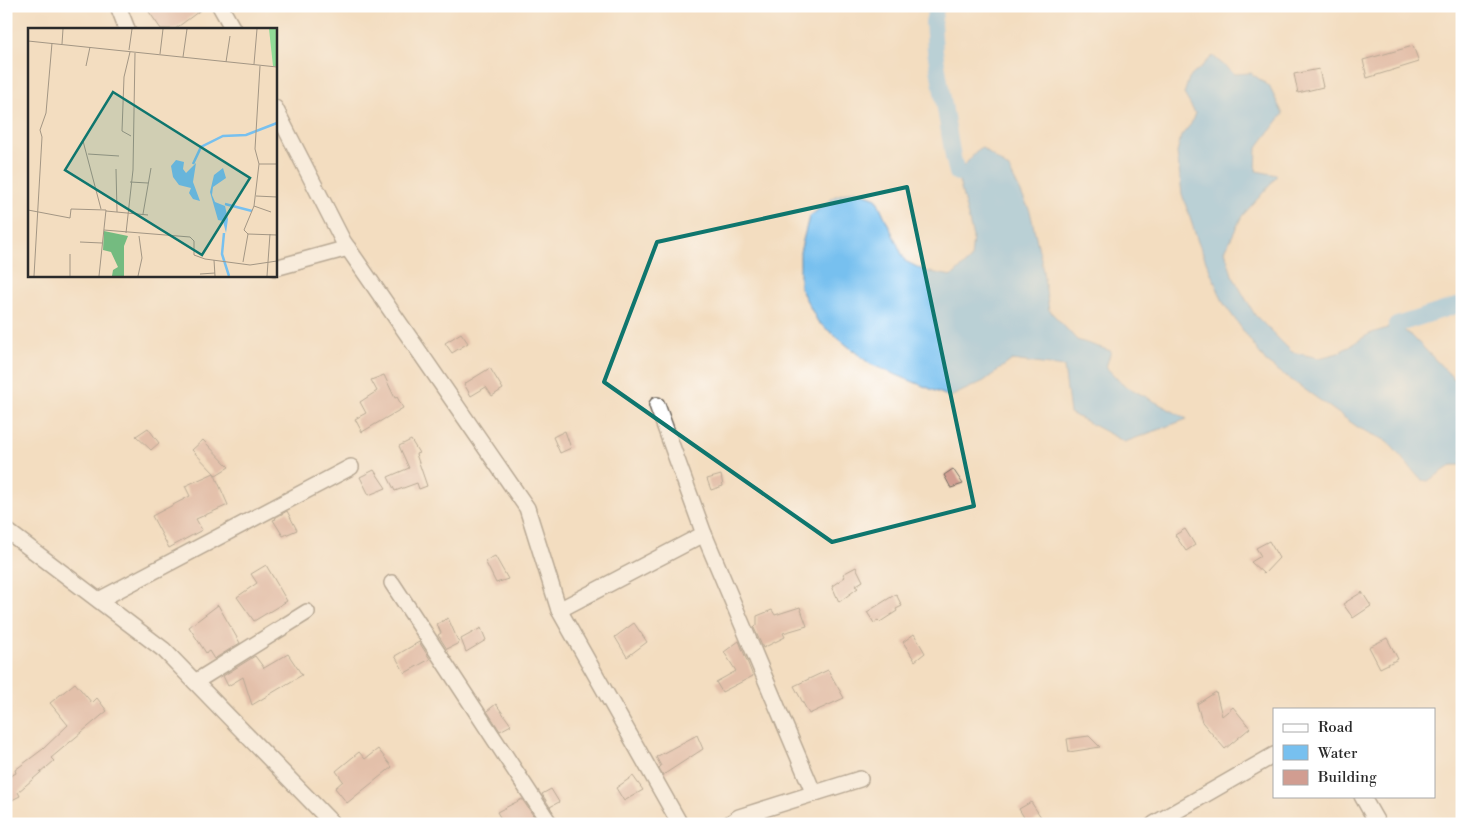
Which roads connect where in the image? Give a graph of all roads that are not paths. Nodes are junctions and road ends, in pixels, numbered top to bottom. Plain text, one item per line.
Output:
1 (118, 6) edge
2 (220, 6) edge
3 (127, 28) edge
4 (232, 28) edge
5 (276, 110) edge
6 (348, 248) junction
7 (276, 268) edge
8 (657, 404) dead end
9 (351, 467) dead end
10 (6, 530) edge
11 (704, 534) junction
12 (392, 583) dead end
13 (99, 600) junction
14 (559, 610) junction
15 (307, 612) dead end
16 (195, 682) junction
17 (1273, 756) edge
18 (860, 779) dead end
19 (814, 794) junction
20 (1363, 798) edge
21 (333, 824) edge
22 (550, 824) edge
23 (680, 824) edge
24 (729, 824) edge
25 (1154, 824) edge
26 (1378, 824) edge

1 - 3 street
2 - 4 street
5 - 6 street
6 - 7 street
6 - 14 street
8 - 11 street
9 - 13 street
10 - 13 street
11 - 14 street
11 - 19 street
12 - 22 street
13 - 16 street
14 - 23 street
15 - 16 street
16 - 21 street
17 - 25 street
18 - 19 street
19 - 24 street
20 - 26 street

